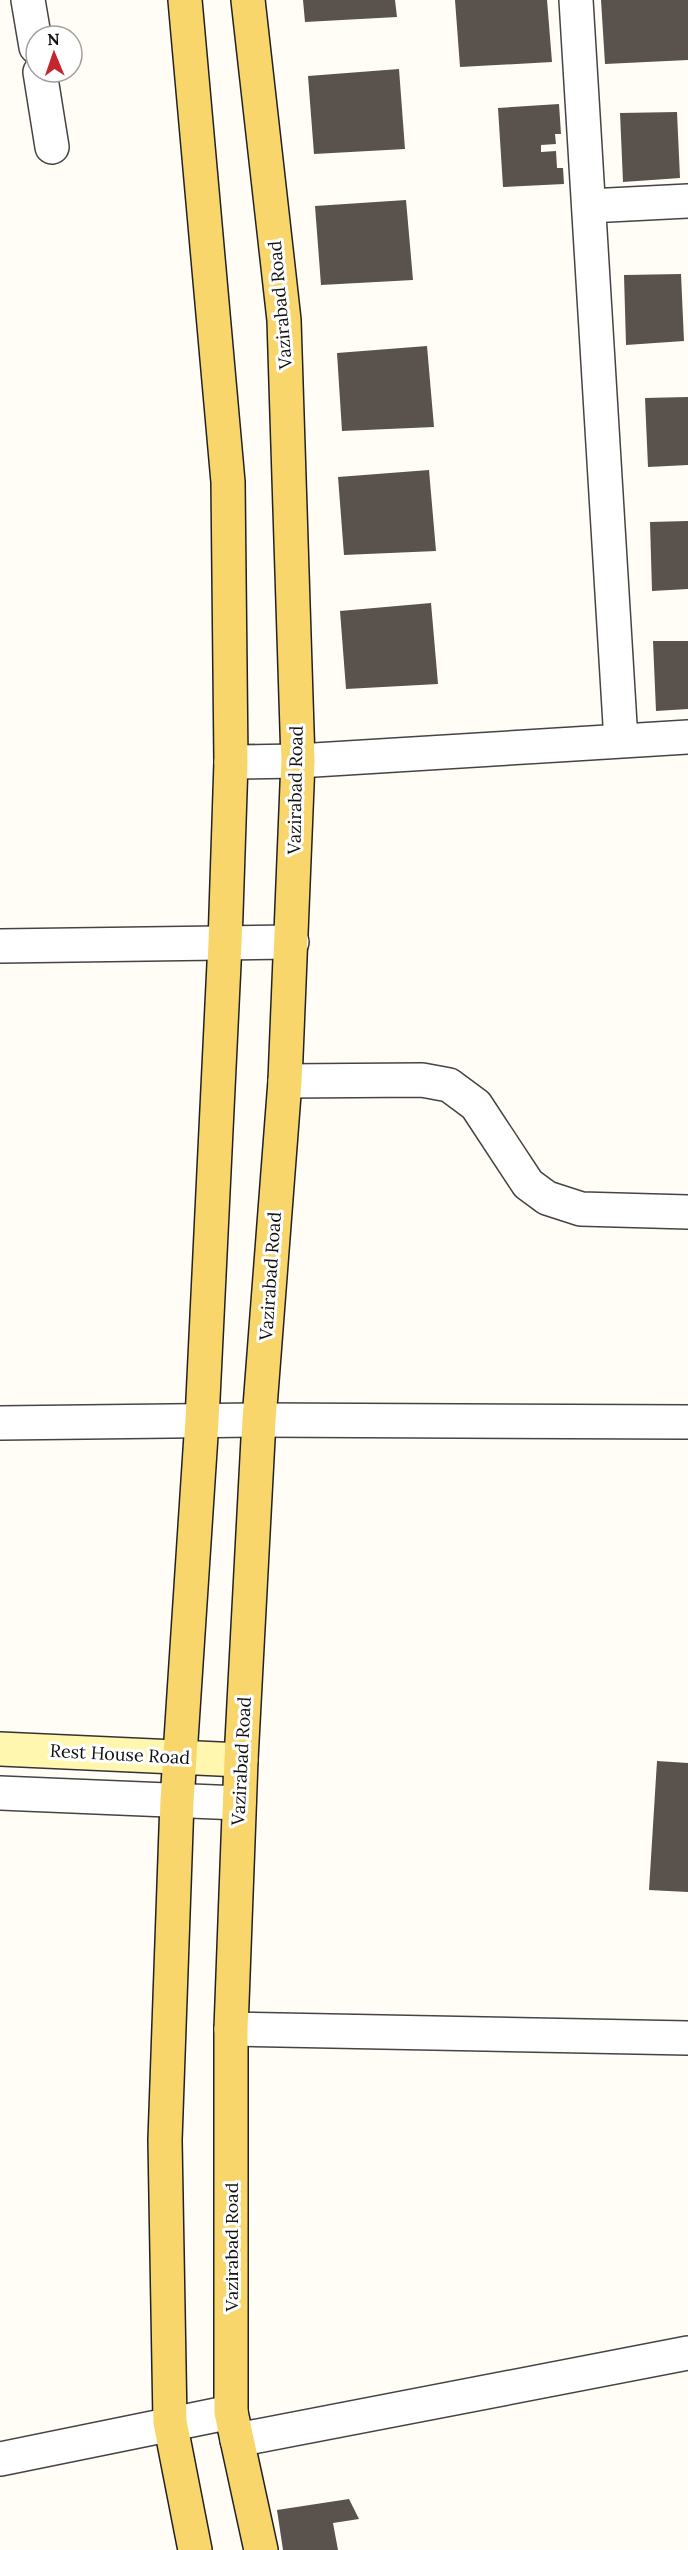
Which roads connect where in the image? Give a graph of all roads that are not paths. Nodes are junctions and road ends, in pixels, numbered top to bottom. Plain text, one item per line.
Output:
1 (28, 0) edge
2 (185, 0) edge
3 (248, 0) edge
4 (576, 0) edge
5 (32, 24) edge
6 (42, 84) edge
7 (52, 147) dead end
8 (688, 201) edge
9 (589, 206) junction
10 (688, 737) edge
11 (621, 741) junction
12 (298, 761) junction
13 (231, 762) junction
14 (292, 942) junction
15 (225, 943) junction
16 (0, 946) edge
17 (285, 1081) junction
18 (688, 1212) edge
19 (259, 1419) junction
20 (202, 1420) junction
21 (688, 1422) edge
22 (0, 1423) edge
23 (0, 1749) edge
24 (179, 1757) junction
25 (241, 1760) junction
26 (0, 1793) edge
27 (177, 1801) junction
28 (239, 1803) junction
29 (231, 2029) junction
30 (688, 2038) edge
31 (688, 2354) edge
32 (170, 2422) junction
33 (234, 2426) junction
34 (0, 2459) edge
35 (195, 2550) edge
36 (261, 2550) edge

1 - 5 street
2 - 13 main road
3 - 12 main road, Vazirabad Road
4 - 9 street
6 - 7 street
8 - 9 street
9 - 11 street
10 - 11 street
11 - 12 street
12 - 13 street
12 - 14 main road, Vazirabad Road
13 - 15 main road
14 - 15 street
14 - 17 main road, Vazirabad Road
15 - 16 street
15 - 20 main road
17 - 18 street
17 - 19 main road, Vazirabad Road
19 - 20 street
19 - 21 street
19 - 25 main road, Vazirabad Road
20 - 22 street
20 - 24 main road
23 - 24 main road, Rest House Road
24 - 25 main road, Rest House Road
24 - 27 main road
25 - 28 main road, Vazirabad Road
26 - 27 street
27 - 28 street
27 - 32 main road
28 - 29 main road, Vazirabad Road
29 - 30 street
29 - 33 main road, Vazirabad Road
31 - 33 street
32 - 33 street
32 - 34 street
32 - 35 main road
33 - 36 main road, Vazirabad Road

